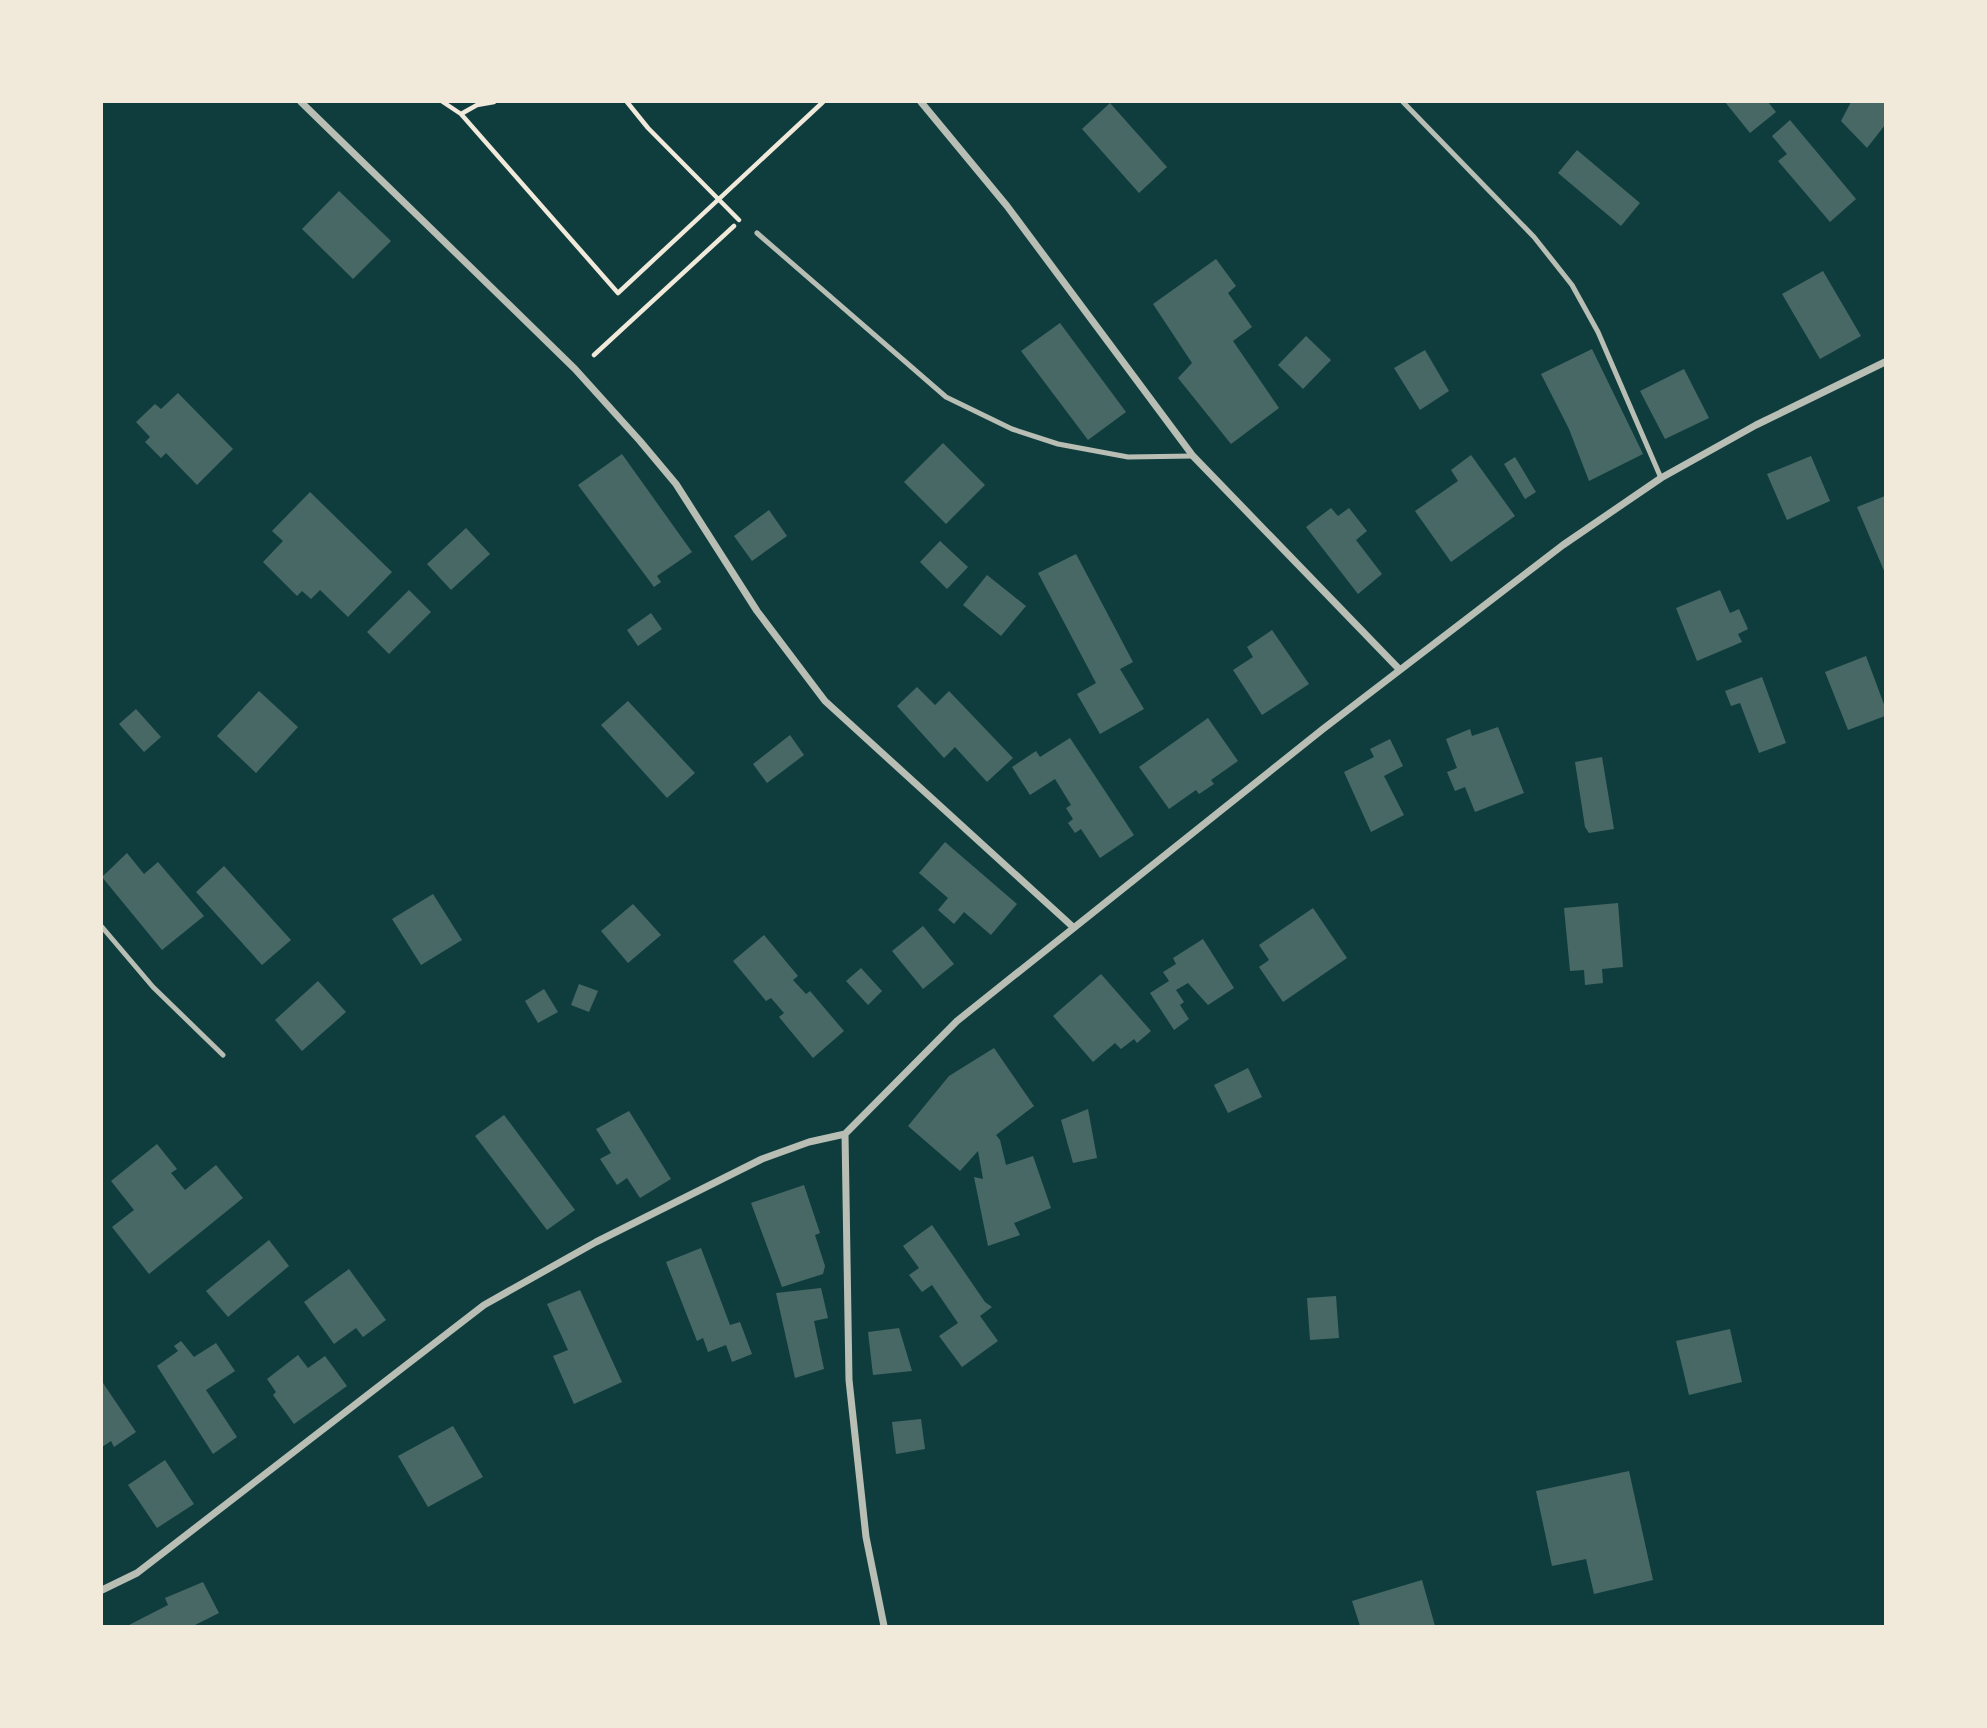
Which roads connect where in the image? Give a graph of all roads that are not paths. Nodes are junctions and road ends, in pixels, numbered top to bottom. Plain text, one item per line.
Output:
1 (301, 102) edge
2 (921, 102) edge
3 (1404, 102) edge
4 (757, 233) dead end
5 (1885, 362) edge
6 (1194, 456) junction
7 (1661, 478) junction
8 (1399, 669) junction
9 (102, 927) edge
10 (1073, 927) junction
11 (223, 1055) dead end
12 (845, 1134) junction
13 (102, 1590) edge
14 (884, 1626) edge

1 - 10 street
2 - 6 street
3 - 7 lane
4 - 6 lane
5 - 7 street
6 - 8 street
7 - 8 street
8 - 10 street
9 - 11 lane
10 - 12 street
12 - 13 street
12 - 14 street

